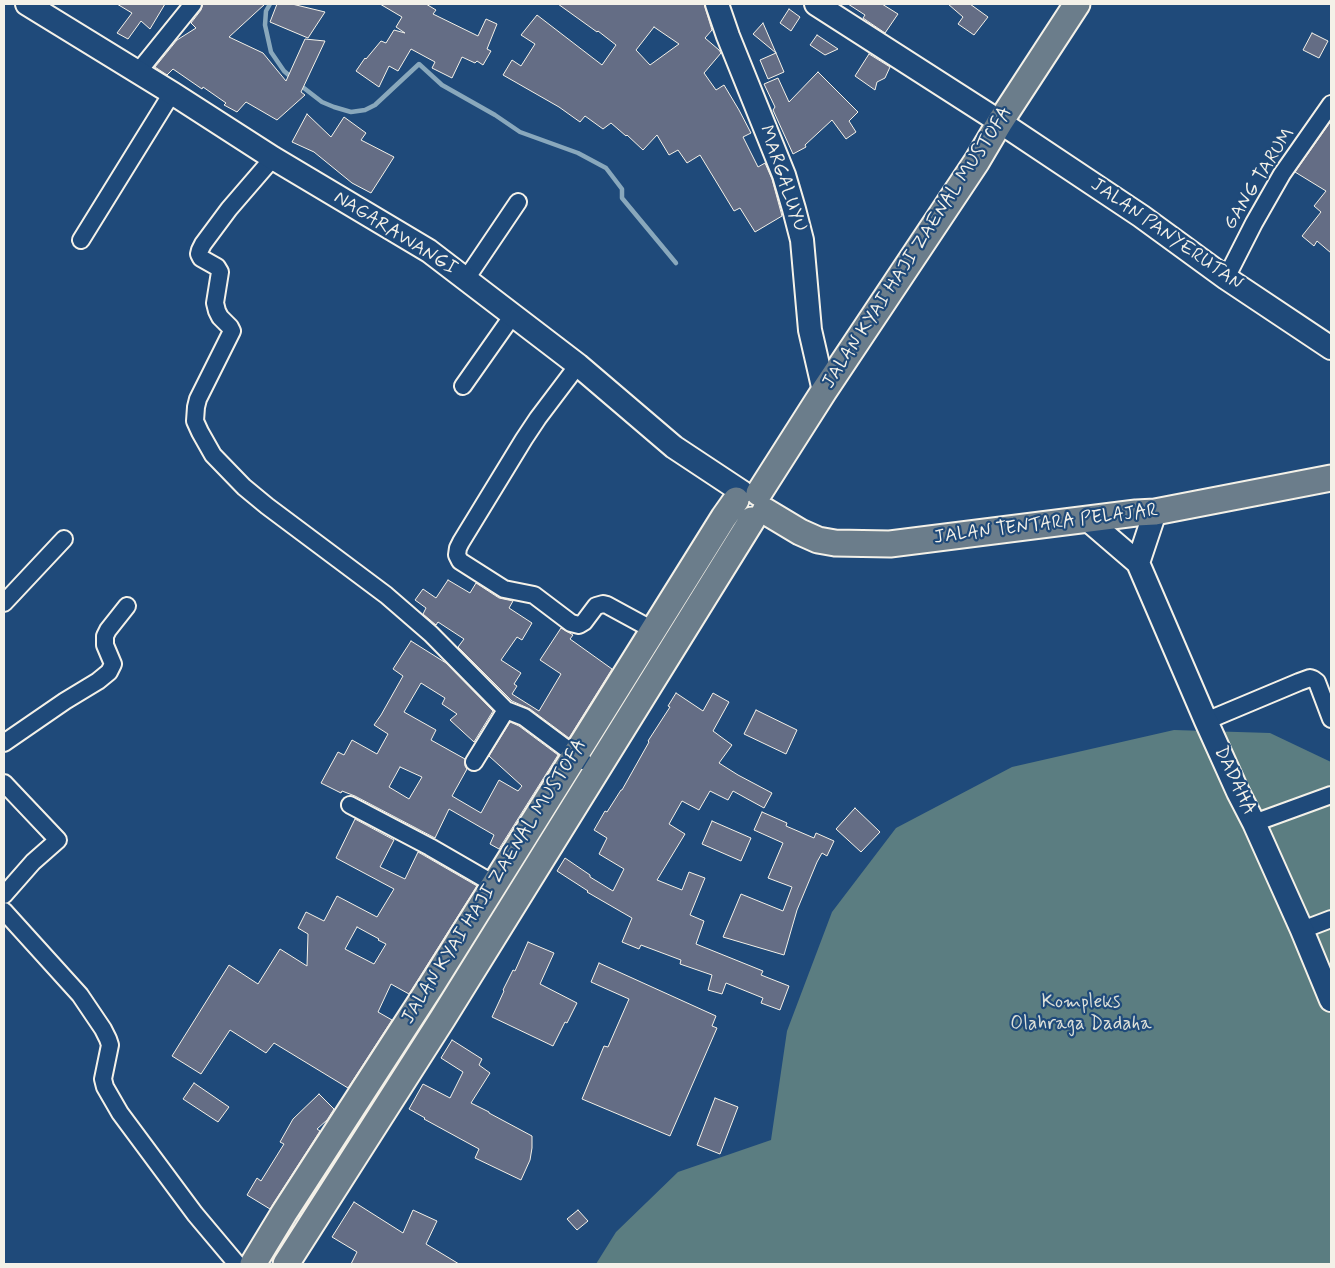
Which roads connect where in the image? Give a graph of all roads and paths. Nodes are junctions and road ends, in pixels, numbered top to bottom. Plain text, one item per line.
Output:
1 (27, 4) edge
2 (193, 4) edge
3 (716, 4) edge
4 (816, 4) edge
5 (1077, 4) edge
6 (138, 72) junction
7 (172, 93) junction
8 (1331, 104) edge
9 (1000, 122) junction
10 (273, 158) junction
11 (518, 202) dead end
12 (81, 240) dead end
13 (1226, 278) junction
14 (466, 279) junction
15 (513, 315) junction
16 (1330, 344) edge
17 (578, 365) junction
18 (463, 386) dead end
19 (824, 390) junction
20 (1331, 478) edge
21 (751, 503) junction
22 (1155, 512) junction
23 (1088, 520) junction
24 (64, 539) dead end
25 (1138, 563) junction
26 (4, 603) edge
27 (127, 606) dead end
28 (653, 630) junction
29 (506, 710) junction
30 (1331, 719) edge
31 (1206, 721) junction
32 (4, 744) edge
33 (575, 754) junction
34 (474, 762) dead end
35 (596, 772) junction
36 (4, 784) edge
37 (1331, 795) edge
38 (350, 805) dead end
39 (1254, 823) junction
40 (494, 884) junction
41 (4, 895) edge
42 (4, 910) edge
43 (1331, 919) edge
44 (1302, 930) junction
45 (431, 986) junction
46 (1331, 1000) edge
47 (454, 1002) junction
48 (284, 1213) junction
49 (306, 1232) junction
50 (237, 1264) edge
51 (253, 1264) edge
52 (286, 1264) edge

1 - 6 street, NAGARAWANGI
2 - 6 street
3 - 19 street, MARGALUYU
4 - 9 street, JALAN PANYERUTAN
5 - 9 main road, JALAN KYAI HAJI ZAENAL MUSTOFA
6 - 7 street, NAGARAWANGI
7 - 10 street, NAGARAWANGI
7 - 12 street
8 - 13 street, GANG TARUM
9 - 13 street, JALAN PANYERUTAN
9 - 19 main road, JALAN KYAI HAJI ZAENAL MUSTOFA
10 - 14 street, NAGARAWANGI
10 - 29 street
11 - 14 street
13 - 16 street, JALAN PANYERUTAN
14 - 15 street, NAGARAWANGI
15 - 17 street, NAGARAWANGI
15 - 18 street
17 - 21 street, NAGARAWANGI
17 - 28 street
19 - 21 main road, JALAN KYAI HAJI ZAENAL MUSTOFA
20 - 22 main road, JALAN TENTARA PELAJAR
21 - 23 main road, JALAN TENTARA PELAJAR
21 - 28 main road, JALAN KYAI HAJI ZAENAL MUSTOFA
21 - 35 main road, JALAN KYAI HAJI ZAENAL MUSTOFA
22 - 23 main road, JALAN TENTARA PELAJAR
22 - 25 street
23 - 25 street, DADAHA
24 - 26 street
25 - 31 street, DADAHA
27 - 32 street
28 - 33 main road, JALAN KYAI HAJI ZAENAL MUSTOFA
29 - 33 street
29 - 34 street
30 - 31 street
31 - 39 street, DADAHA
33 - 35 street
33 - 40 main road, JALAN KYAI HAJI ZAENAL MUSTOFA
35 - 47 main road, JALAN KYAI HAJI ZAENAL MUSTOFA
36 - 41 street
37 - 39 street
38 - 40 street
39 - 44 street, DADAHA
40 - 45 main road, JALAN KYAI HAJI ZAENAL MUSTOFA
42 - 50 street
43 - 44 street
44 - 46 street, DADAHA
45 - 47 main road
45 - 48 main road, JALAN KYAI HAJI ZAENAL MUSTOFA
47 - 49 main road, JALAN KYAI HAJI ZAENAL MUSTOFA
48 - 49 main road
48 - 51 main road, JALAN KYAI HAJI ZAENAL MUSTOFA
49 - 52 main road, JALAN KYAI HAJI ZAENAL MUSTOFA

